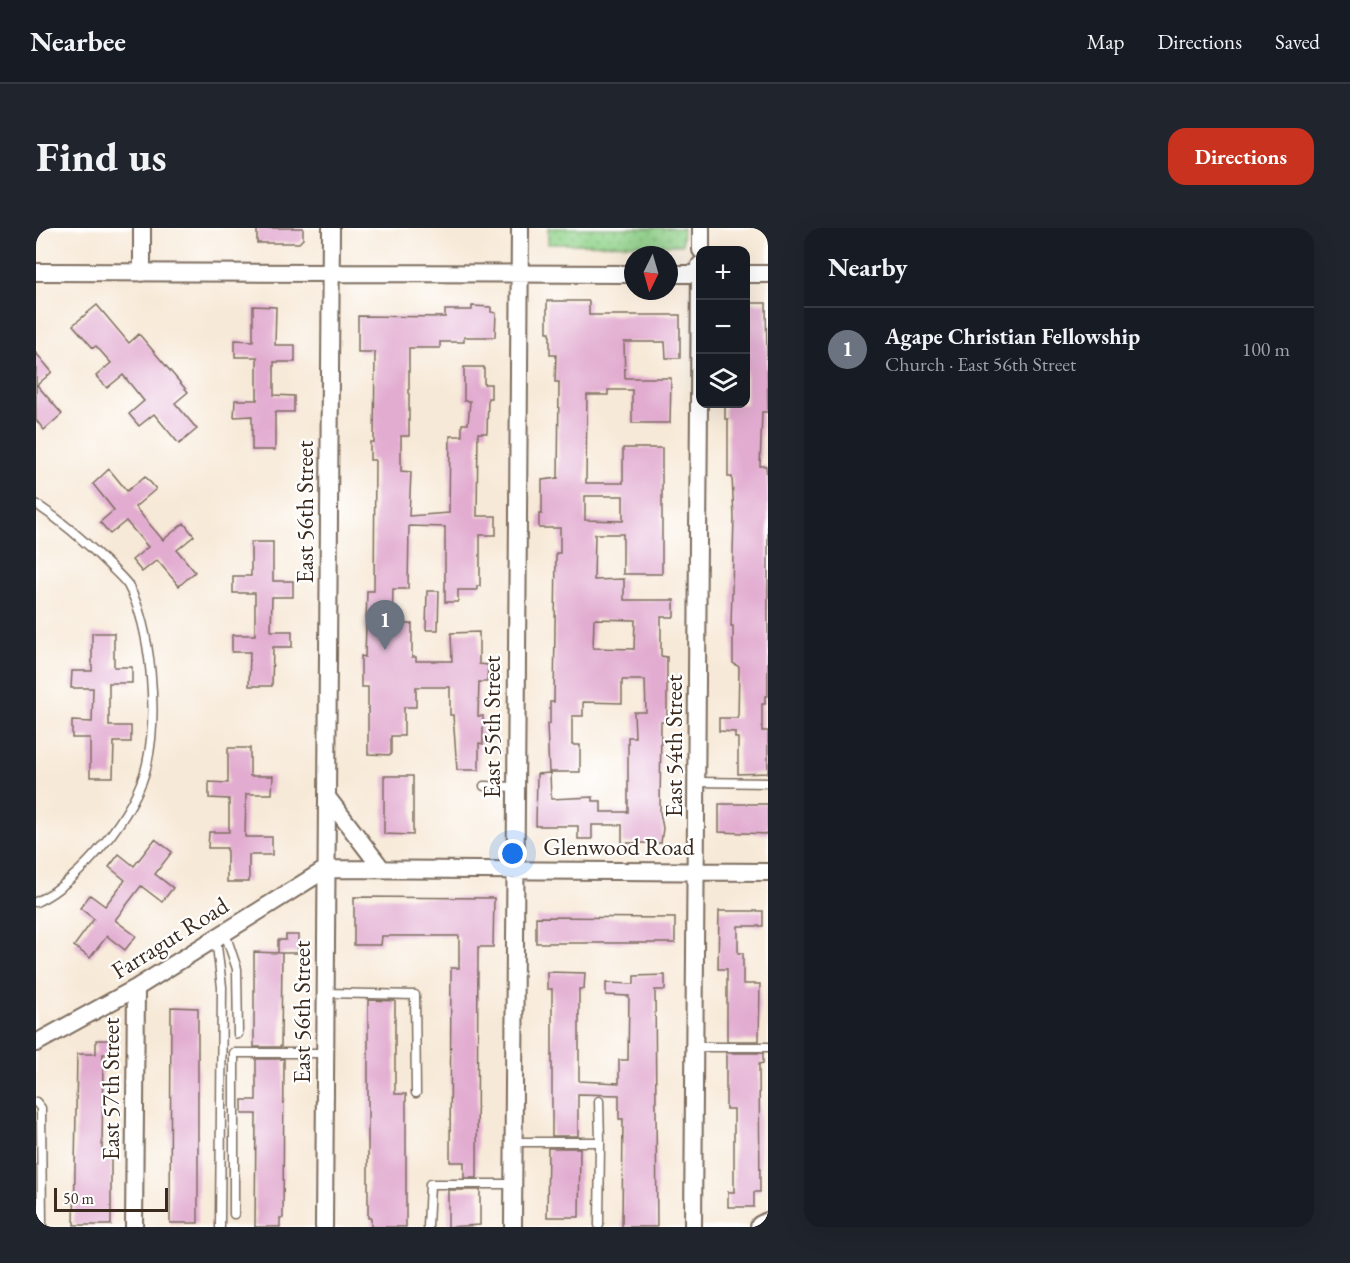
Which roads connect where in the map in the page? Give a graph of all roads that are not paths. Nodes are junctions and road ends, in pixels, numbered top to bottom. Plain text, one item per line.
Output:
1 (142, 228) edge
2 (331, 228) edge
3 (520, 228) edge
4 (701, 228) edge
5 (701, 246) edge
6 (36, 272) edge
7 (331, 272) junction
8 (142, 273) junction
9 (519, 273) junction
10 (624, 274) edge
11 (678, 274) edge
12 (696, 274) edge
13 (750, 274) edge
14 (768, 274) edge
15 (700, 300) edge
16 (36, 504) edge
17 (698, 783) junction
18 (768, 783) edge
19 (484, 786) dead end
20 (516, 787) junction
21 (327, 797) junction
22 (326, 869) junction
23 (382, 869) junction
24 (515, 870) junction
25 (697, 872) junction
26 (768, 872) edge
27 (36, 903) edge
28 (220, 936) junction
29 (136, 988) junction
30 (326, 993) junction
31 (238, 1034) dead end
32 (36, 1042) edge
33 (695, 1047) junction
34 (768, 1047) edge
35 (326, 1053) junction
36 (416, 1093) dead end
37 (599, 1101) dead end
38 (36, 1102) edge
39 (514, 1142) junction
40 (600, 1142) junction
41 (513, 1184) junction
42 (234, 1214) dead end
43 (768, 1224) edge
44 (598, 1225) dead end
45 (42, 1227) edge
46 (134, 1227) edge
47 (220, 1227) edge
48 (324, 1227) edge
49 (428, 1227) edge
50 (513, 1227) edge
51 (693, 1227) edge
52 (762, 1227) edge

1 - 8 street
2 - 7 street, East 56th Street
3 - 9 street, East 55th Street
4 - 5 street
6 - 8 street
7 - 8 street
7 - 9 street
7 - 21 street, East 56th Street
9 - 10 street
9 - 20 street, East 55th Street
11 - 12 street
13 - 14 street
15 - 17 street, East 54th Street
16 - 27 lane
17 - 18 lane
17 - 25 street, East 54th Street
19 - 20 lane
20 - 24 street, East 55th Street
21 - 22 street, East 56th Street
21 - 23 street
22 - 23 street, Glenwood Road
22 - 28 street, Farragut Road
22 - 30 street, East 56th Street
23 - 24 street, Glenwood Road
24 - 25 street, Glenwood Road
24 - 39 street, East 55th Street
25 - 26 street, Glenwood Road
25 - 33 street, East 54th Street
28 - 29 street, Farragut Road
28 - 31 lane
28 - 47 lane
29 - 32 street, Farragut Road
29 - 46 street, East 57th Street
30 - 35 street, East 56th Street
30 - 36 lane
33 - 34 lane
33 - 51 street, East 54th Street
35 - 42 lane
35 - 48 street, East 56th Street
37 - 40 lane
38 - 45 lane
39 - 40 lane
39 - 41 street, East 55th Street
40 - 44 lane
41 - 49 lane
41 - 50 street, East 55th Street
43 - 52 main road

